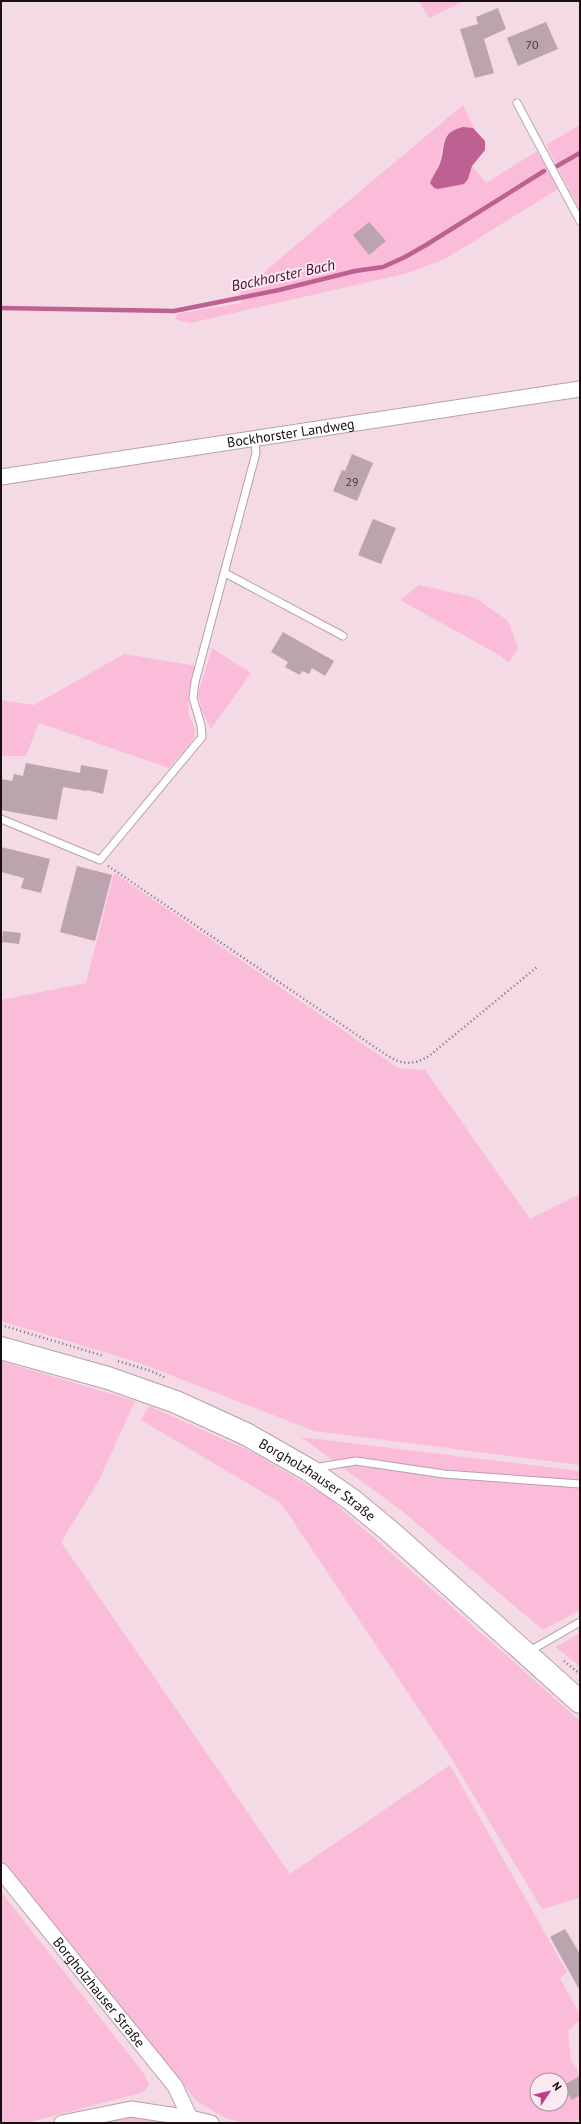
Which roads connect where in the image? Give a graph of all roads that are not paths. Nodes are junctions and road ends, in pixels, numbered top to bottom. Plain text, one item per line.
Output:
1 (517, 103) dead end
2 (580, 221) edge
3 (580, 389) edge
4 (255, 439) junction
5 (1, 477) edge
6 (225, 573) junction
7 (343, 636) dead end
8 (1, 819) edge
9 (1, 1348) edge
10 (309, 1470) junction
11 (580, 1484) edge
12 (580, 1622) edge
13 (525, 1654) junction
14 (580, 1702) edge
15 (1, 1871) edge
16 (191, 2120) edge
17 (62, 2123) edge
18 (211, 2123) edge

1 - 2 lane
3 - 4 street, Bockhorster Landweg
4 - 5 street, Bockhorster Landweg
4 - 6 lane
6 - 7 lane
6 - 8 lane
9 - 10 main road, Borgholzhauser Straße
10 - 11 lane
10 - 13 main road, Borgholzhauser Straße
12 - 13 lane
13 - 14 main road, Borgholzhauser Straße
15 - 16 street, Borgholzhauser Straße
16 - 17 street
16 - 18 street

